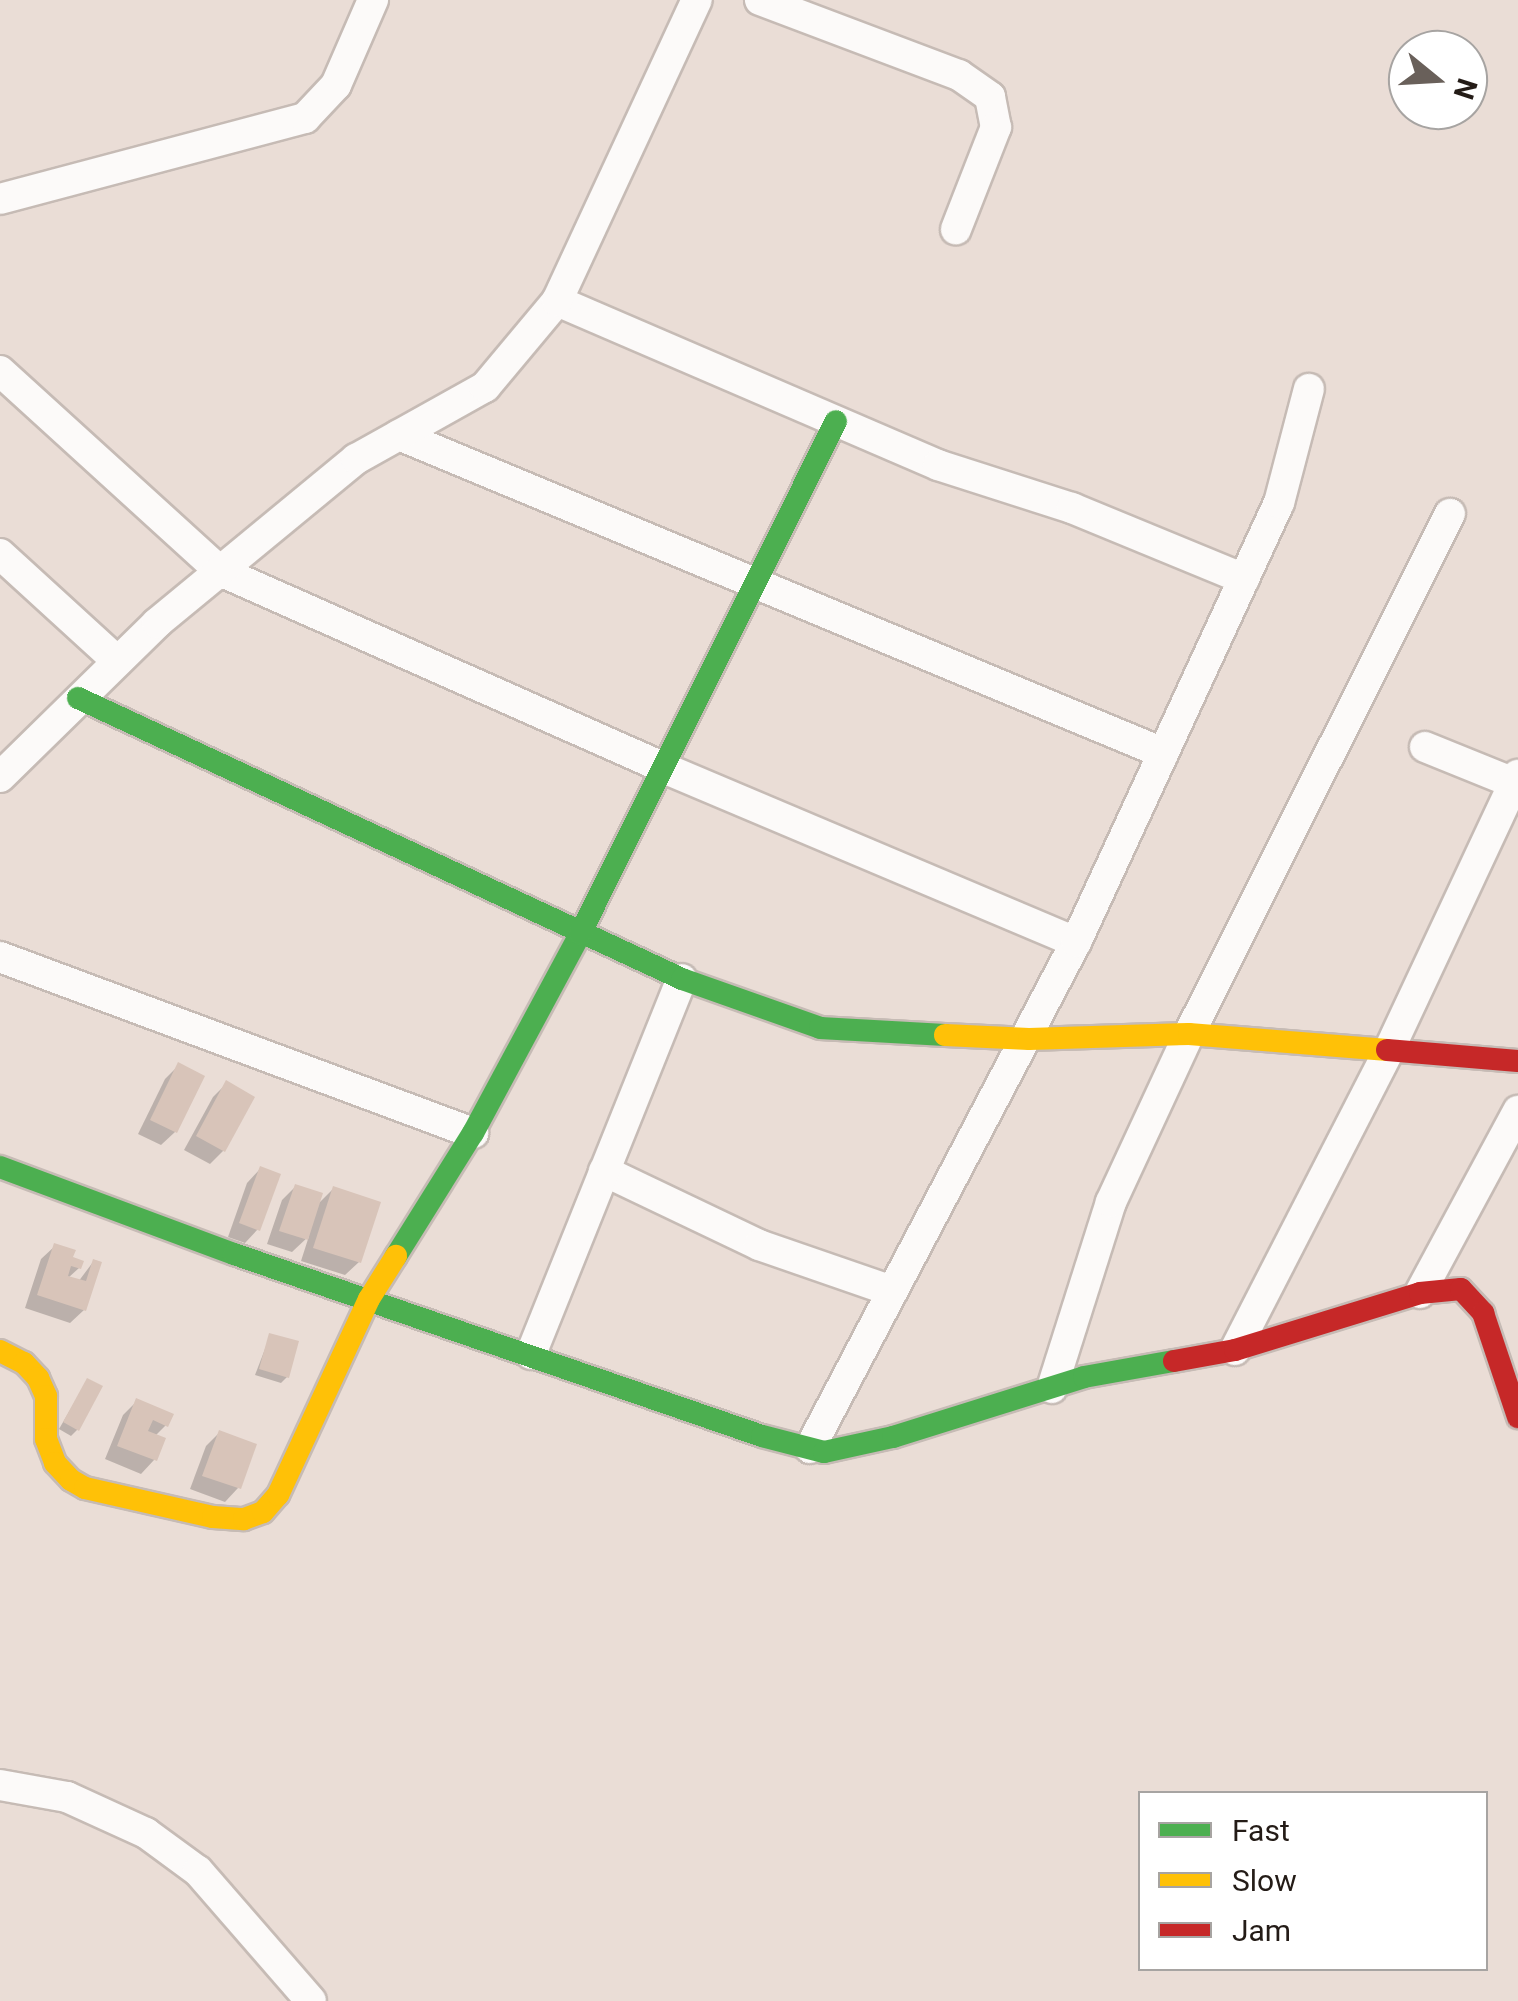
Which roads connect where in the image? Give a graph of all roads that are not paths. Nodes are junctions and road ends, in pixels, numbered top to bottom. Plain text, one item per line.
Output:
1 (373, 0) edge
2 (698, 0) edge
3 (760, 0) edge
4 (0, 199) edge
5 (956, 230) dead end
6 (557, 300) junction
7 (0, 371) edge
8 (1309, 389) dead end
9 (836, 421) junction
10 (399, 436) junction
11 (1450, 514) dead end
12 (0, 554) edge
13 (220, 571) junction
14 (1244, 579) junction
15 (754, 584) junction
16 (116, 661) junction
17 (78, 698) junction
18 (1425, 747) dead end
19 (1164, 753) junction
20 (666, 769) junction
21 (0, 777) edge
22 (1516, 779) edge
23 (580, 934) junction
24 (1076, 942) junction
25 (0, 957) edge
26 (682, 978) junction
27 (1189, 1034) junction
28 (1029, 1039) junction
29 (1388, 1050) junction
30 (1518, 1061) edge
31 (1518, 1111) edge
32 (473, 1133) junction
33 (0, 1167) edge
34 (604, 1171) junction
35 (892, 1291) junction
36 (1420, 1293) junction
37 (369, 1299) junction
38 (0, 1350) edge
39 (1235, 1350) junction
40 (531, 1354) junction
41 (1052, 1388) junction
42 (1518, 1417) edge
43 (810, 1448) junction
44 (0, 1785) edge
45 (311, 2001) edge

1 - 4 street
2 - 6 street
3 - 5 street
6 - 9 street
6 - 10 street
7 - 13 street
8 - 14 street
9 - 14 street
9 - 15 street
10 - 13 street
10 - 15 street
11 - 27 street
12 - 16 street
13 - 16 street
13 - 20 street
14 - 19 street
15 - 19 street
15 - 20 street
16 - 17 street
17 - 21 street
17 - 23 street
18 - 22 street
19 - 24 street
20 - 23 street
20 - 24 street
22 - 29 street
23 - 26 street
23 - 32 street
24 - 28 street
25 - 32 street
26 - 28 street
26 - 34 street
27 - 28 street
27 - 29 street
27 - 41 street
28 - 35 street
29 - 30 street
29 - 39 street
31 - 36 street
32 - 37 street
33 - 37 street
34 - 35 street
34 - 40 street
35 - 43 street
36 - 39 street
36 - 42 street
37 - 38 street
37 - 40 street
39 - 41 street
40 - 43 street
41 - 43 street
44 - 45 street

